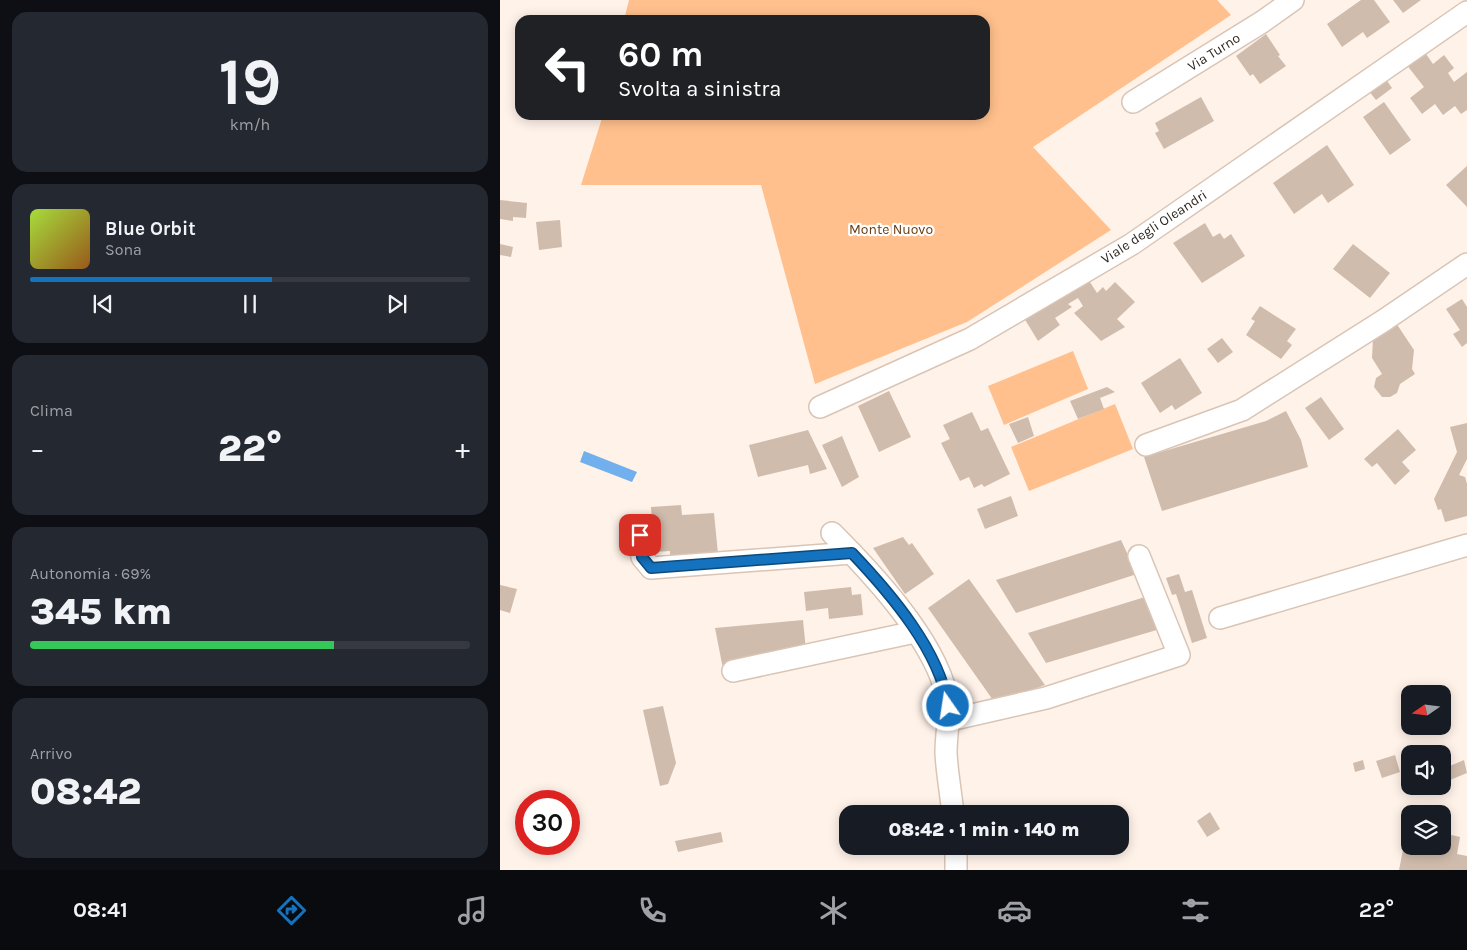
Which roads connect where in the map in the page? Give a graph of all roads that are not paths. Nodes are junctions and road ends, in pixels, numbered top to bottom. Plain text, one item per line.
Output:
1 (1293, 0) edge
2 (1467, 12) edge
3 (1132, 102) dead end
4 (1467, 264) edge
5 (820, 407) dead end
6 (1146, 445) dead end
7 (832, 533) dead end
8 (640, 535) dead end
9 (1467, 545) edge
10 (852, 553) junction
11 (1139, 556) dead end
12 (1220, 618) dead end
13 (916, 632) junction
14 (733, 671) dead end
15 (950, 720) junction
16 (952, 805) edge
17 (956, 855) edge
18 (956, 870) edge

1 - 3 street, Via Turno
2 - 5 street, Viale degli Oleandri
4 - 6 street
7 - 10 street
8 - 10 street
9 - 12 street
10 - 13 street
11 - 15 street
13 - 14 street
13 - 15 street
15 - 16 street
17 - 18 street

